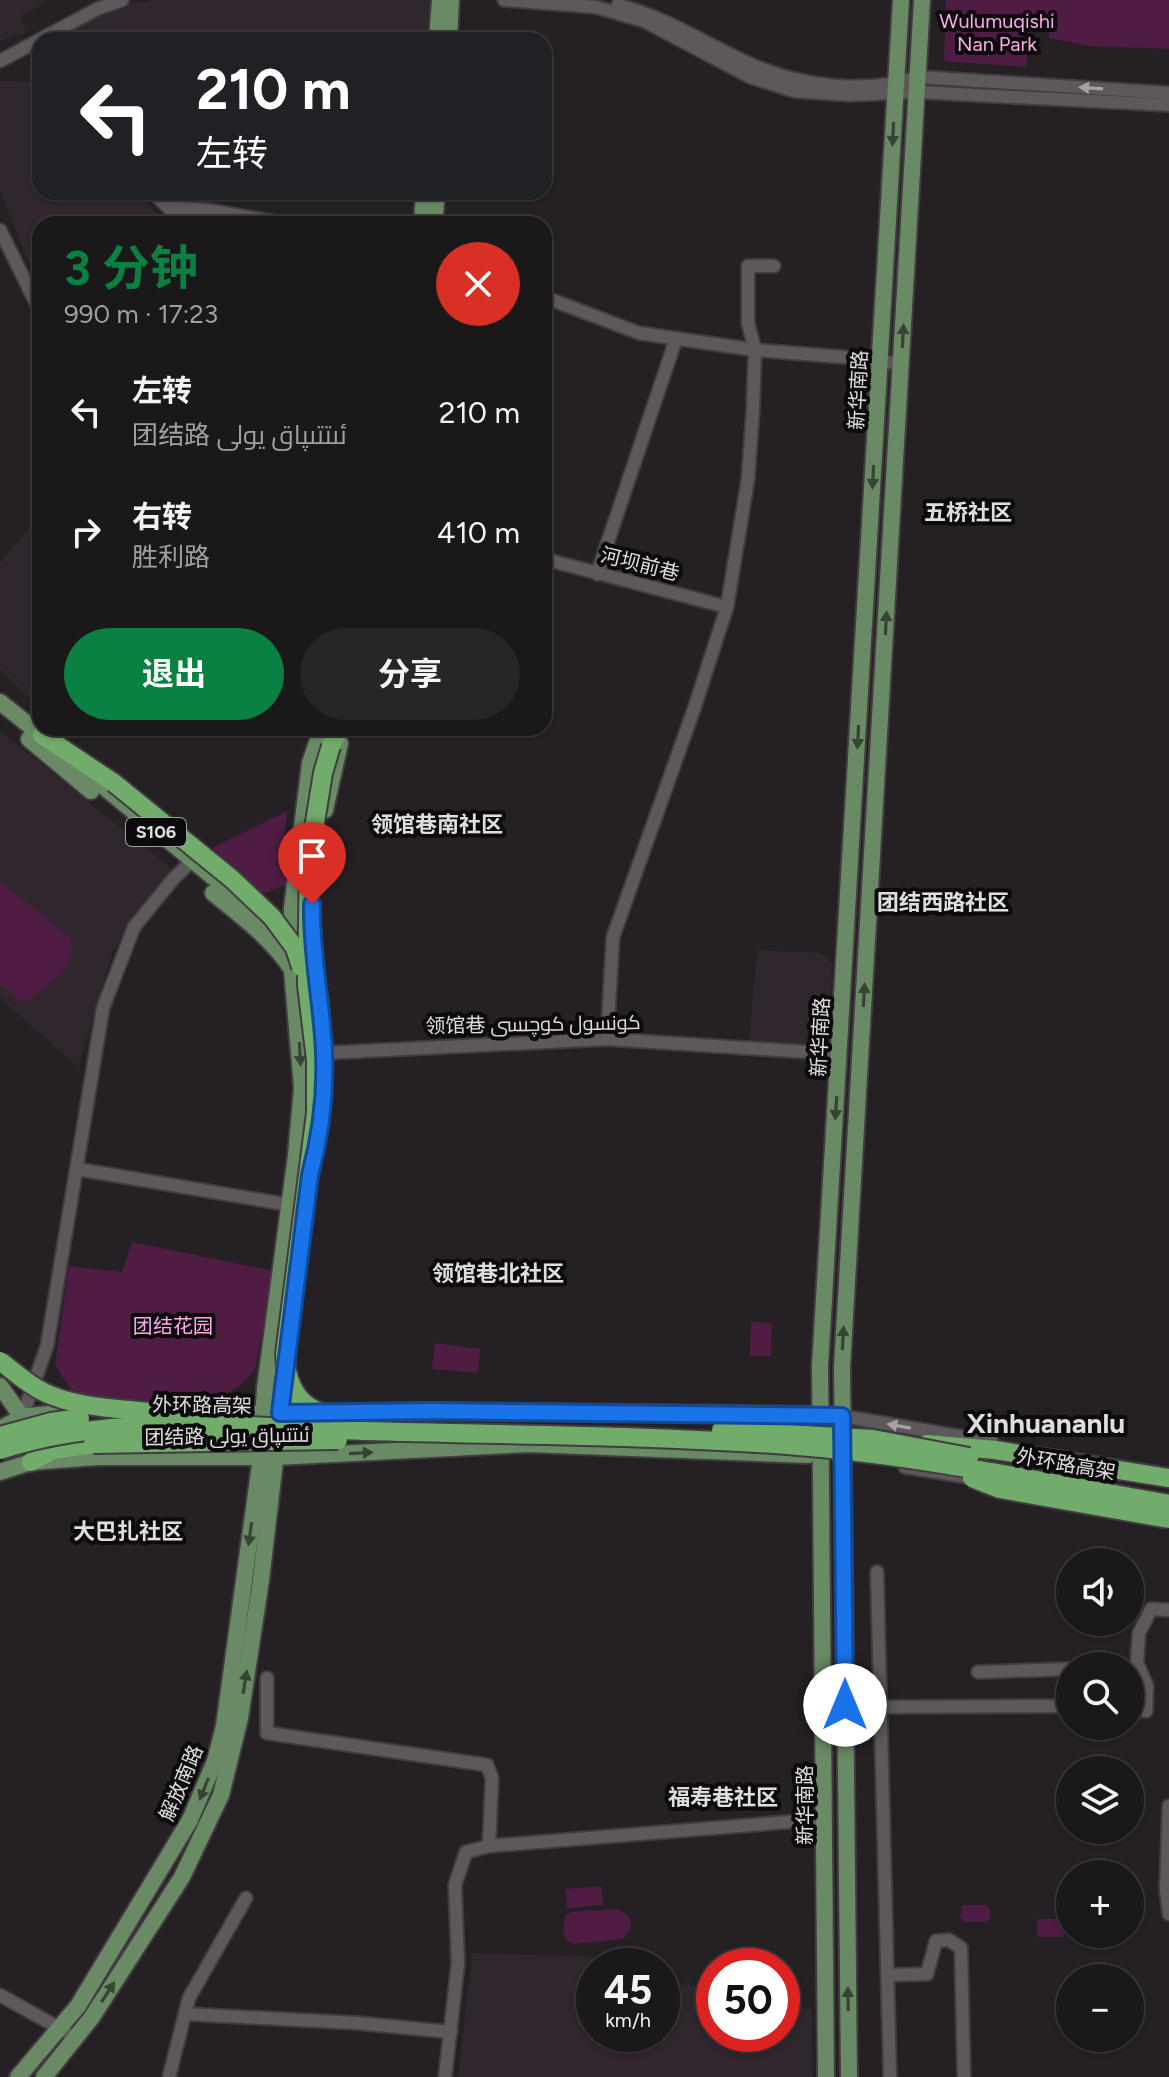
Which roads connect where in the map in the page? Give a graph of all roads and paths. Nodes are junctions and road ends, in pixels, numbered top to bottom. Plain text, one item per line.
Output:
1 (96, 0) edge
2 (122, 0) edge
3 (440, 0) edge
4 (451, 0) edge
5 (504, 0) edge
6 (589, 0) edge
7 (901, 0) edge
8 (922, 0) edge
9 (49, 32) edge
10 (54, 32) edge
11 (438, 32) edge
12 (449, 32) edge
13 (32, 44) edge
14 (0, 53) edge
15 (0, 61) edge
16 (917, 85) junction
17 (896, 90) junction
18 (1169, 93) edge
19 (1169, 105) edge
20 (161, 200) edge
21 (168, 207) junction
22 (174, 216) edge
23 (242, 216) edge
24 (0, 230) edge
25 (3, 248) edge
26 (774, 266) dead end
27 (32, 297) edge
28 (552, 300) edge
29 (676, 339) junction
30 (755, 350) junction
31 (880, 360) junction
32 (901, 365) junction
33 (552, 561) edge
34 (597, 574) junction
35 (727, 607) junction
36 (0, 702) edge
37 (0, 715) edge
38 (32, 723) edge
39 (49, 736) edge
40 (50, 736) edge
41 (319, 736) edge
42 (337, 736) edge
43 (340, 736) edge
44 (188, 865) junction
45 (291, 940) junction
46 (313, 959) junction
47 (292, 970) junction
48 (307, 985) junction
49 (607, 1039) junction
50 (324, 1053) junction
51 (839, 1054) junction
52 (77, 1169) junction
53 (831, 1187) junction
54 (852, 1188) junction
55 (290, 1205) junction
56 (0, 1354) edge
57 (0, 1361) edge
58 (32, 1383) junction
59 (0, 1386) edge
60 (75, 1410) junction
61 (272, 1413) junction
62 (172, 1414) junction
63 (821, 1415) junction
64 (842, 1416) junction
65 (22, 1417) junction
66 (352, 1418) junction
67 (0, 1429) edge
68 (435, 1433) junction
69 (0, 1436) edge
70 (900, 1444) junction
71 (0, 1450) edge
72 (821, 1455) junction
73 (268, 1457) junction
74 (843, 1458) junction
75 (31, 1462) junction
76 (940, 1465) junction
77 (0, 1472) edge
78 (1169, 1476) edge
79 (1169, 1492) edge
80 (1163, 1506) edge
81 (1169, 1519) edge
82 (877, 1572) dead end
83 (1169, 1610) edge
84 (1138, 1652) edge
85 (1056, 1669) edge
86 (978, 1672) dead end
87 (267, 1678) dead end
88 (1144, 1682) edge
89 (1056, 1706) edge
90 (880, 1707) junction
91 (1144, 1711) edge
92 (1169, 1806) edge
93 (825, 1819) junction
94 (489, 1846) junction
95 (246, 1898) dead end
96 (1169, 1914) edge
97 (888, 1975) junction
98 (0, 1995) edge
99 (185, 2014) junction
100 (59, 2028) junction
101 (451, 2032) junction
102 (76, 2037) junction
103 (18, 2077) edge
104 (44, 2077) edge
105 (169, 2077) edge
106 (445, 2077) edge
107 (826, 2077) edge
108 (849, 2077) edge
109 (890, 2077) edge
110 (964, 2077) edge

1 - 9 street
2 - 10 street
3 - 11 main road
4 - 12 main road
5 - 17 street
6 - 17 street
7 - 17 main road, 新华南路
8 - 16 main road, 新华南路
13 - 14 street
13 - 15 street
16 - 17 street
18 -> 16 street
16 - 19 street
32 -> 16 main road, 新华南路
17 -> 31 main road, 新华南路
20 - 21 street
21 - 22 street
21 - 23 street
24 - 25 street
25 - 27 street
26 - 30 street
28 - 29 street
29 - 30 street
29 - 34 street
30 - 31 street
30 - 35 street
31 - 32 street
31 -> 51 main road, 新华南路
54 -> 32 main road, 新华南路
33 - 34 street, 河坝前巷
34 - 35 street, 河坝前巷
35 - 49 street
36 - 38 main road, S106
37 - 44 main road, S106
39 - 44 main road, S106
40 - 48 highway, bridge
41 - 45 main road
42 - 48 highway, bridge
43 - 46 main road
44 - 45 main road, S106
44 - 47 main road, S106
44 - 52 street
45 - 46 main road, S106
45 - 47 main road
46 - 50 main road
47 -> 55 main road
48 - 66 highway, bridge
49 - 50 street, 领馆巷 كونسول كوچىسى
49 - 51 street, 领馆巷 كونسول كوچىسى
50 - 61 main road
51 -> 53 main road, 新华南路
52 - 55 street
52 - 58 street
53 - 54 main road
53 - 63 main road, 新华南路
64 -> 54 main road, 新华南路
55 - 61 main road
56 - 58 main road, 团结路 ئىتتىپاق يولى
57 - 62 highway, bridge
58 - 60 main road, 团结路 ئىتتىپاق يولى
58 - 65 street
59 - 65 main road
60 - 61 main road, 团结路 ئىتتىپاق يولى
60 - 65 main road
61 - 63 main road, 团结路 ئىتتىپاق يولى
61 - 73 main road
62 - 66 highway, 外环路高架, bridge
62 - 69 highway, 外环路高架, bridge
63 - 64 main road, 团结路 ئىتتىپاق يولى
63 - 72 main road, 新华南路
64 - 74 main road, 新华南路
78 -> 64 street
65 - 67 main road
65 - 75 main road
66 - 70 highway, 外环路高架, bridge
68 - 71 highway, 外环路高架, bridge
68 - 75 highway, bridge
68 - 76 highway, 外环路高架, bridge
70 - 78 highway, bridge
70 - 79 highway, 外环路高架, bridge
73 -> 72 main road, 团结路 ئىتتىپاق يولى
72 - 74 main road, 团结路 ئىتتىپاق يولى
72 - 93 main road, 新华南路
73 - 75 main road, 团结路 ئىتتىپاق يولى
73 -> 100 main road, 解放南路
102 -> 73 main road
74 - 80 street
108 -> 74 main road, 新华南路
75 - 77 main road, 团结路 ئىتتىپاق يولى
76 - 80 highway, 外环路高架, bridge
76 - 81 highway, bridge
80 - 81 street
82 - 90 street
83 - 84 street
85 - 86 street
87 - 94 street
88 - 91 street
89 - 90 street
90 - 97 street
92 - 96 street
93 - 94 street
93 - 107 main road, 新华南路
94 - 101 street
95 - 99 street
97 - 109 street
97 - 110 street
98 - 100 street
99 - 101 street
99 - 105 street
100 - 102 street
100 - 103 main road, 解放南路
101 - 106 street
102 - 104 main road

